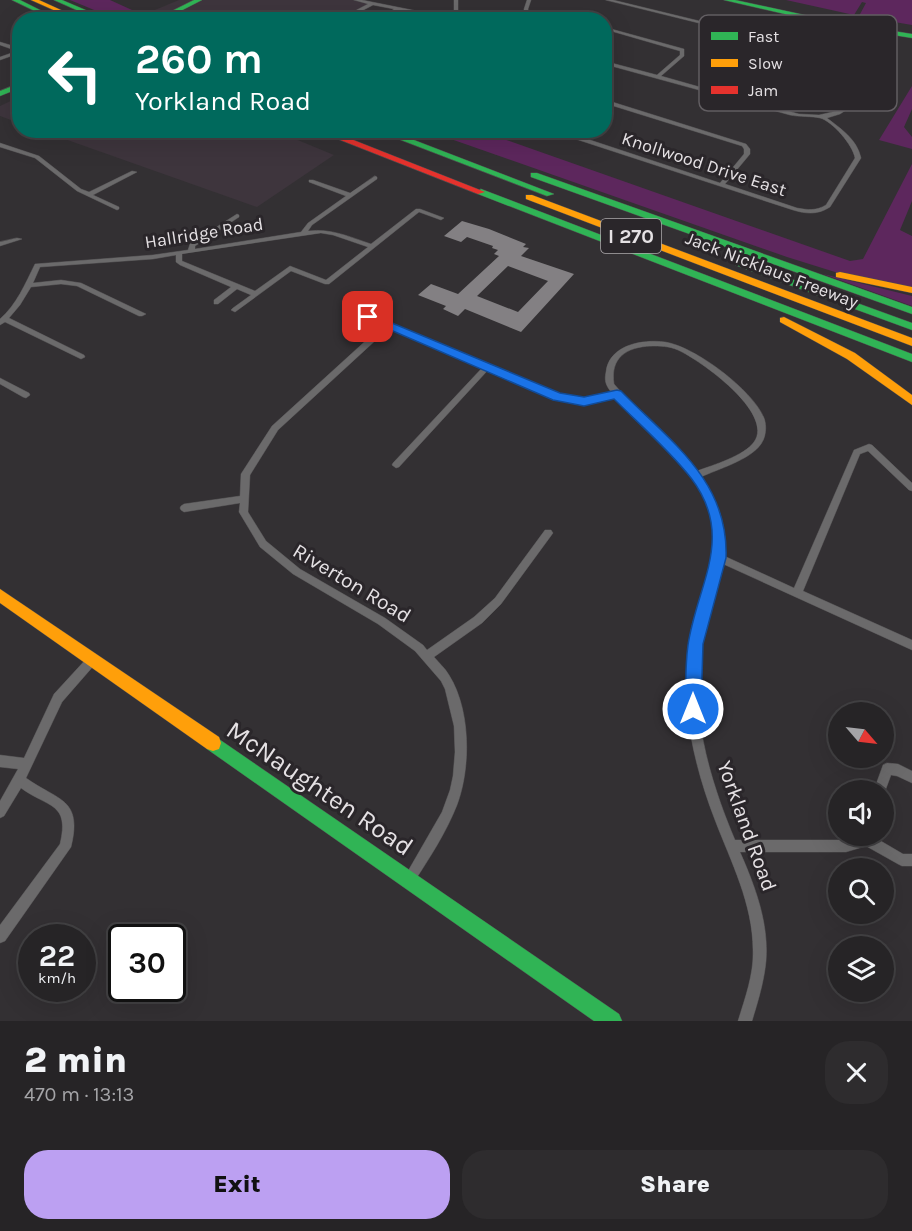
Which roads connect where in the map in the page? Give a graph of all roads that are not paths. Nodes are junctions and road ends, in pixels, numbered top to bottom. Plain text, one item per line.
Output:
1 (15, 0) edge
2 (34, 0) edge
3 (57, 0) edge
4 (199, 0) edge
5 (356, 0) edge
6 (608, 0) edge
7 (727, 0) edge
8 (0, 3) edge
9 (371, 4) junction
10 (397, 9) junction
11 (15, 12) edge
12 (40, 12) edge
13 (61, 12) edge
14 (86, 12) edge
15 (174, 12) edge
16 (356, 12) edge
17 (392, 12) edge
18 (414, 12) edge
19 (796, 15) edge
20 (699, 22) edge
21 (612, 30) edge
22 (897, 34) edge
23 (912, 36) edge
24 (612, 64) edge
25 (658, 77) junction
26 (699, 89) edge
27 (612, 104) edge
28 (781, 111) edge
29 (841, 111) edge
30 (823, 117) junction
31 (340, 138) edge
32 (371, 138) edge
33 (401, 138) edge
34 (433, 138) edge
35 (577, 138) edge
36 (0, 145) edge
37 (134, 172) dead end
38 (375, 178) dead end
39 (311, 181) dead end
40 (721, 185) junction
41 (88, 195) junction
42 (350, 195) junction
43 (117, 208) dead end
44 (237, 216) dead end
45 (441, 218) dead end
46 (304, 233) junction
47 (697, 234) junction
48 (20, 239) dead end
49 (0, 244) edge
50 (373, 247) junction
51 (191, 251) junction
52 (179, 253) junction
53 (674, 266) junction
54 (29, 285) junction
55 (236, 286) junction
56 (912, 290) edge
57 (255, 294) junction
58 (216, 302) dead end
59 (349, 308) dead end
60 (235, 310) dead end
61 (912, 311) edge
62 (142, 314) dead end
63 (2, 321) edge
64 (388, 325) junction
65 (912, 327) edge
66 (912, 342) edge
67 (81, 357) dead end
68 (912, 358) edge
69 (487, 367) junction
70 (0, 381) edge
71 (617, 394) junction
72 (26, 395) dead end
73 (912, 401) edge
74 (396, 465) dead end
75 (696, 475) junction
76 (912, 488) edge
77 (242, 499) junction
78 (184, 508) dead end
79 (548, 532) dead end
80 (719, 558) junction
81 (797, 593) junction
82 (0, 594) edge
83 (912, 645) edge
84 (427, 656) junction
85 (92, 660) junction
86 (0, 760) edge
87 (26, 764) junction
88 (912, 777) edge
89 (19, 780) junction
90 (883, 780) edge
91 (0, 812) edge
92 (732, 846) junction
93 (828, 846) edge
94 (880, 846) edge
95 (912, 860) edge
96 (410, 878) junction
97 (0, 936) edge
98 (612, 1021) edge
99 (745, 1021) edge

1 - 12 main road
2 - 13 main road
3 - 14 main road
4 - 15 main road
5 - 9 street
6 - 20 street
7 - 19 main road
8 - 11 main road
9 - 10 street
9 - 16 street
10 - 17 street
10 - 18 street
21 - 25 street
22 - 23 main road
24 - 25 street
25 - 26 street
27 - 40 street
28 - 30 street
29 - 30 street
30 - 40 street, Knollwood Drive East
31 - 53 main road
32 - 66 main road, Jack Nicklaus Freeway / I 270
33 - 65 main road, Jack Nicklaus Freeway / I 270
34 - 47 main road
35 - 40 street, Knollwood Drive East
36 - 41 street
37 - 41 street
38 - 42 street
39 - 42 street
41 - 43 street
42 - 46 street
44 - 51 street
45 - 50 street
46 - 50 street, Hallridge Road
46 - 51 street, Hallridge Road
47 - 56 main road
47 - 61 main road
48 - 49 street
50 - 57 street
51 - 52 street, Hallridge Road
52 - 54 street, Hallridge Road
52 - 55 street
53 - 68 main road
53 - 73 main road
54 - 62 street
54 - 63 street
55 - 57 street
55 - 58 street
57 - 60 street
59 - 64 street
63 - 67 street
64 - 69 street
64 - 77 street, Riverton Road
69 - 71 street
69 - 74 street
70 - 72 street
71 - 75 street, Yorkland Road
71 - 75 street
75 - 80 street, Yorkland Road
76 - 81 street
77 - 78 street
77 - 84 street, Riverton Road
79 - 84 street
80 - 81 street
80 - 92 street, Yorkland Road
81 - 83 street
82 - 85 main road, McNaughten Road
84 - 96 street, Riverton Road
85 - 87 street
85 - 96 main road, McNaughten Road
86 - 87 street
87 - 89 street
88 - 90 street
89 - 91 street
89 - 97 street
92 - 93 street
92 - 99 street, Yorkland Road
94 - 95 street
96 - 98 main road, McNaughten Road

